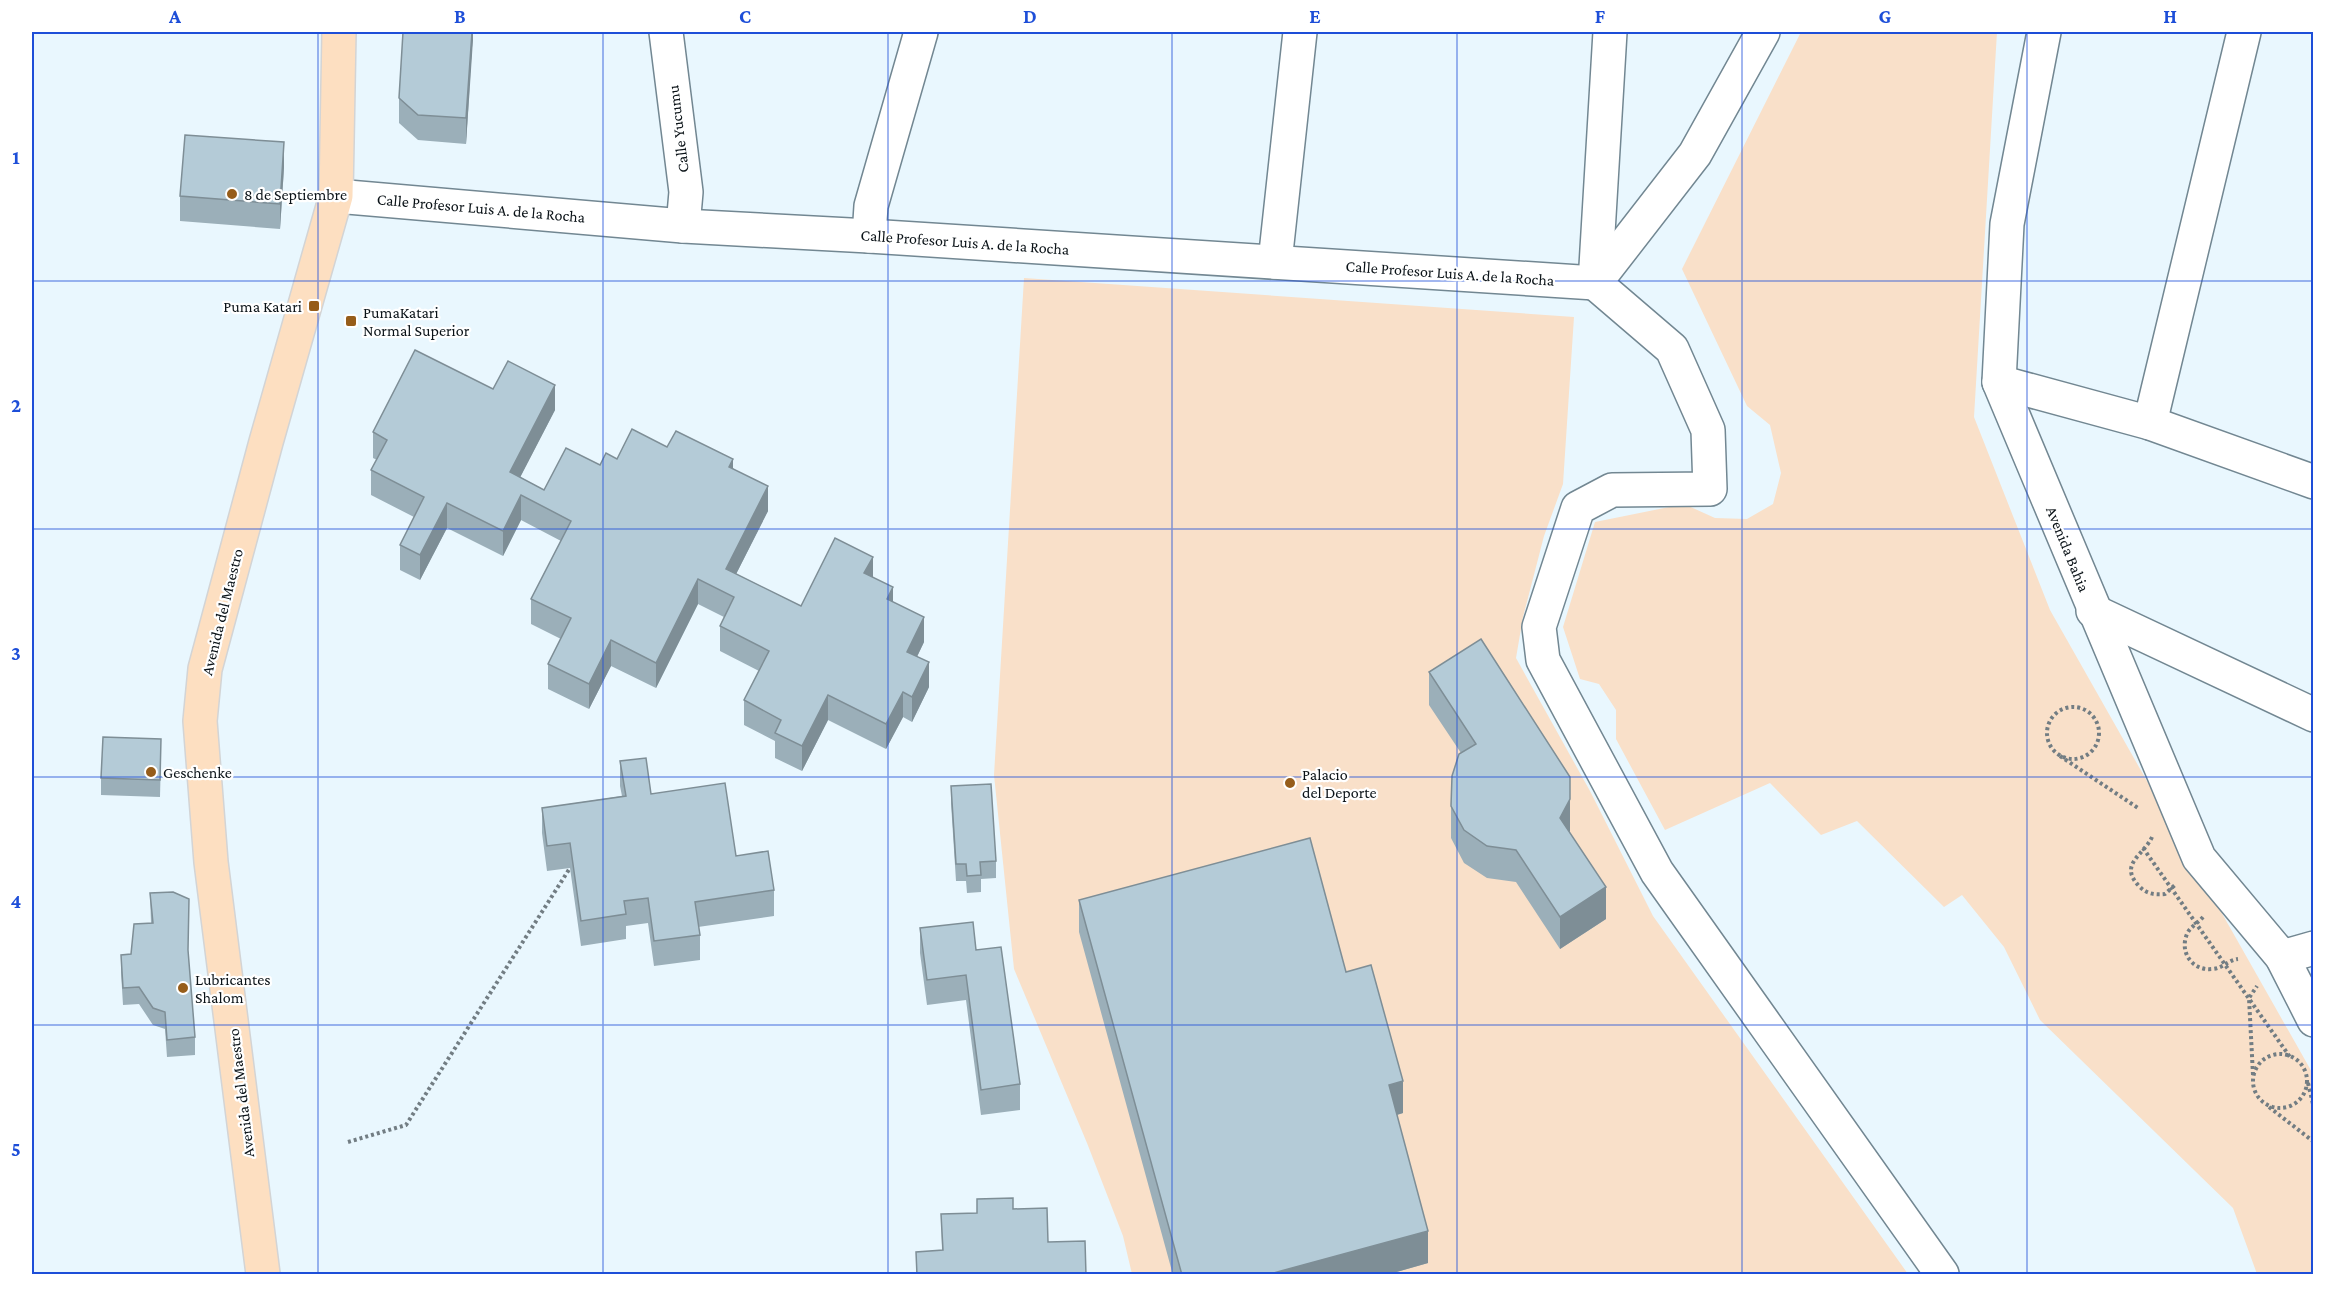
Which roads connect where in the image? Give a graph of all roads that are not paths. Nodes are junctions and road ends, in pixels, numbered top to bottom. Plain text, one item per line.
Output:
1 (339, 32) edge
2 (666, 32) edge
3 (921, 32) edge
4 (1300, 32) edge
5 (1610, 32) edge
6 (1763, 32) edge
7 (2044, 32) edge
8 (2244, 32) edge
9 (336, 196) junction
10 (683, 226) junction
11 (869, 236) junction
12 (1275, 262) junction
13 (1595, 283) junction
14 (1999, 382) junction
15 (2150, 423) junction
16 (2313, 482) edge
17 (2093, 611) junction
18 (2313, 715) edge
19 (2313, 948) edge
20 (2282, 957) junction
21 (2313, 1020) edge
22 (263, 1275) edge
23 (1942, 1275) edge

1 - 9 main road, Avenida del Maestro
2 - 10 street, Calle Yucumu
3 - 11 street
4 - 12 street
5 - 13 street
6 - 13 street
7 - 14 street, Avenida Bahia
8 - 15 street
9 - 10 street, Calle Profesor Luis A. de la Rocha
9 - 22 main road, Avenida del Maestro
10 - 11 street, Calle Profesor Luis A. de la Rocha
11 - 12 street, Calle Profesor Luis A. de la Rocha
12 - 13 street, Calle Profesor Luis A. de la Rocha
13 - 23 street
14 - 15 street
14 - 17 street, Avenida Bahia
15 - 16 street
17 - 18 street
17 - 20 street, Avenida Bahia
19 - 20 street
20 - 21 street, Avenida Bahia

